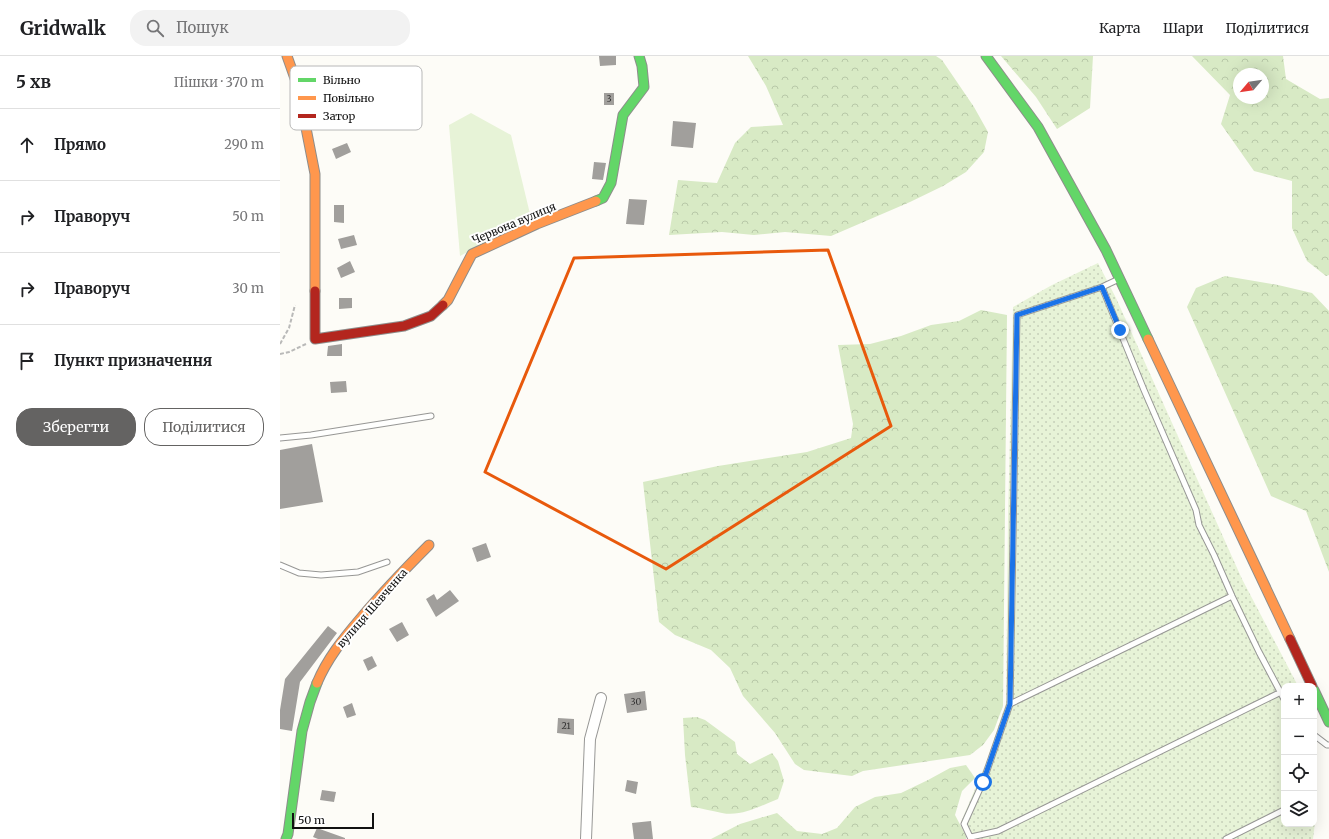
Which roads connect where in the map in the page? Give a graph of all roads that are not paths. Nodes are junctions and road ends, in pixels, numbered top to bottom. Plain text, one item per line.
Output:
1 (288, 56) edge
2 (639, 56) edge
3 (986, 56) edge
4 (291, 66) edge
5 (306, 130) edge
6 (1120, 279) junction
7 (1102, 287) junction
8 (431, 416) dead end
9 (280, 438) edge
10 (429, 545) dead end
11 (387, 562) dead end
12 (280, 565) edge
13 (1232, 596) junction
14 (1311, 683) edge
15 (1281, 693) edge
16 (1277, 694) dead end
17 (1317, 696) edge
18 (601, 698) dead end
19 (1010, 704) junction
20 (1329, 722) edge
21 (1317, 737) edge
22 (1329, 745) edge
23 (1281, 812) edge
24 (971, 838) edge
25 (286, 839) edge
26 (586, 839) edge
27 (1226, 839) edge

1 - 4 street, Червона вулиця
2 - 5 street, Червона вулиця
3 - 6 street
6 - 7 lane
6 - 14 street
7 - 13 lane
7 - 19 lane
8 - 9 lane
10 - 25 street, вулиця Шевченка
11 - 12 lane
13 - 15 lane
13 - 19 lane
16 - 24 lane
17 - 20 street
18 - 26 street
19 - 24 lane
21 - 22 lane
23 - 27 lane

